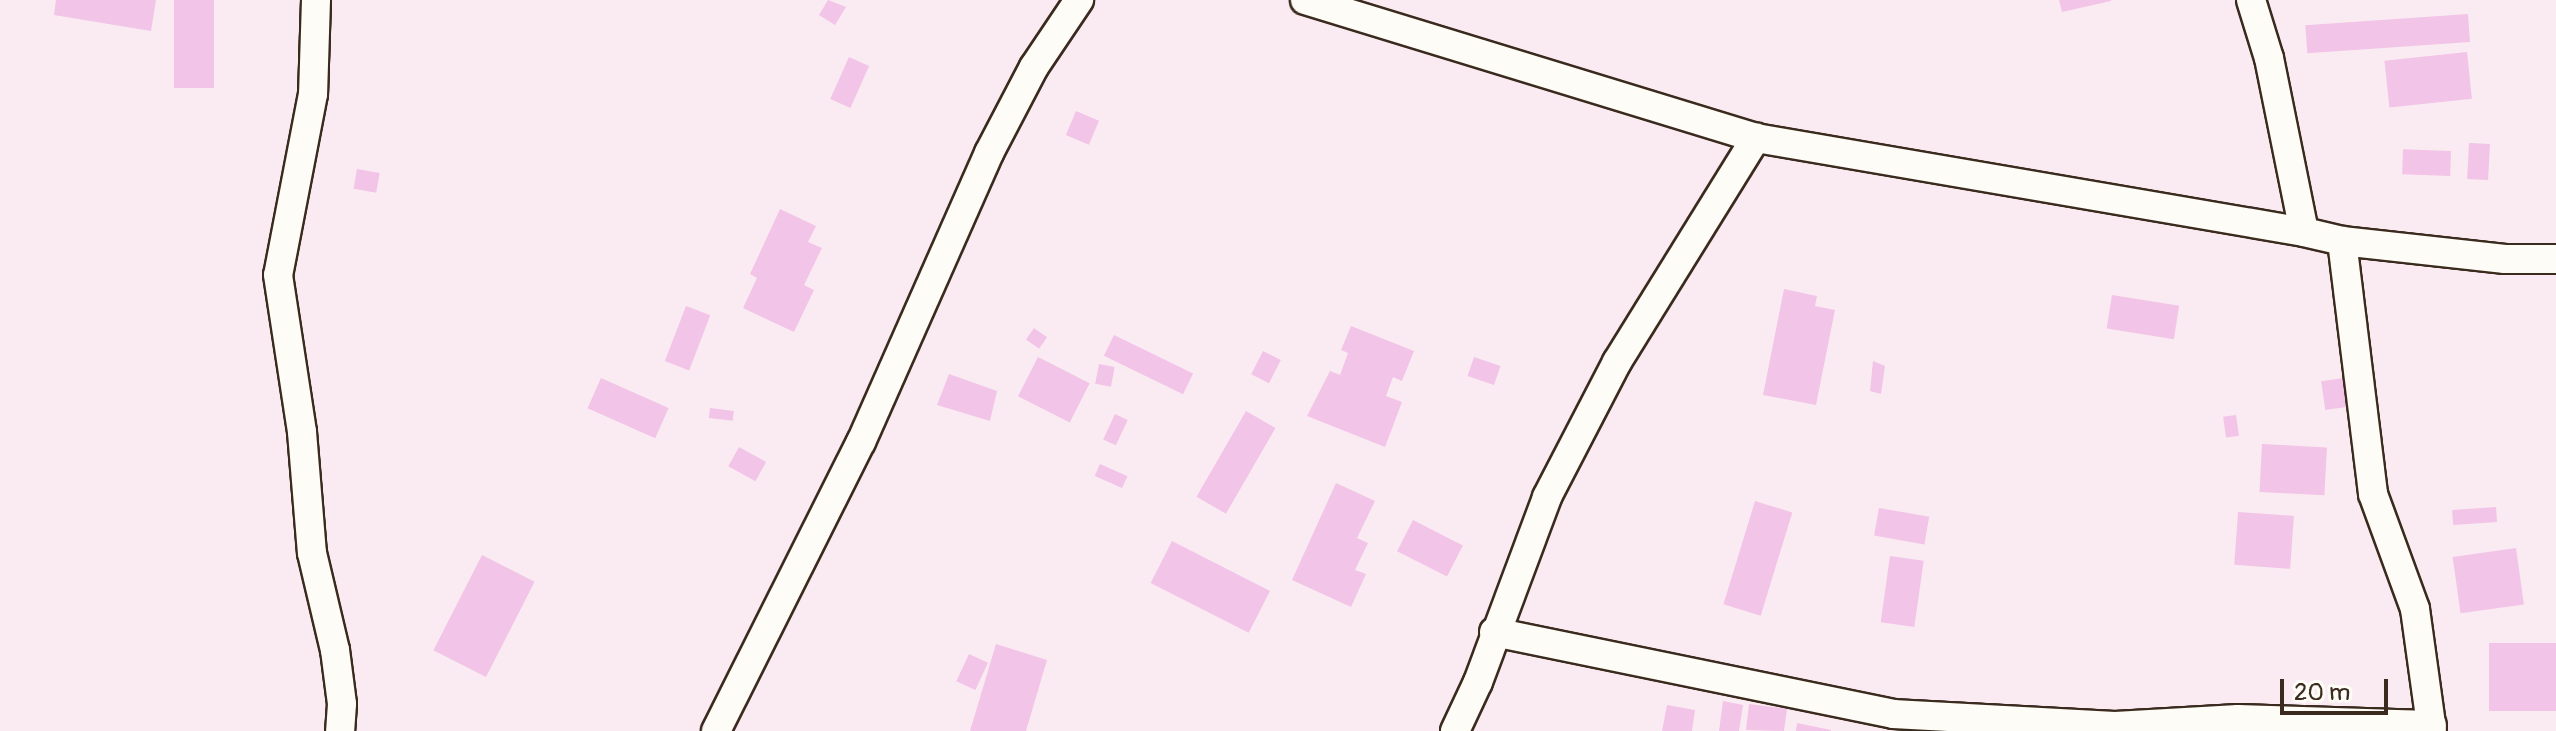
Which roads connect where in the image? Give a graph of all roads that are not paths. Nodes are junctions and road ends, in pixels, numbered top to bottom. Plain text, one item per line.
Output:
1 (316, 0) edge
2 (1079, 0) edge
3 (1305, 0) edge
4 (2251, 0) edge
5 (1756, 138) junction
6 (2304, 232) junction
7 (2342, 241) junction
8 (2556, 259) edge
9 (1494, 632) junction
10 (2432, 728) edge
11 (340, 731) edge
12 (716, 731) edge
13 (1455, 731) edge

1 - 11 street
2 - 12 street
3 - 5 street
4 - 6 street
5 - 6 street
5 - 9 street
6 - 7 street
7 - 8 street
7 - 10 street
9 - 10 street
9 - 13 street

